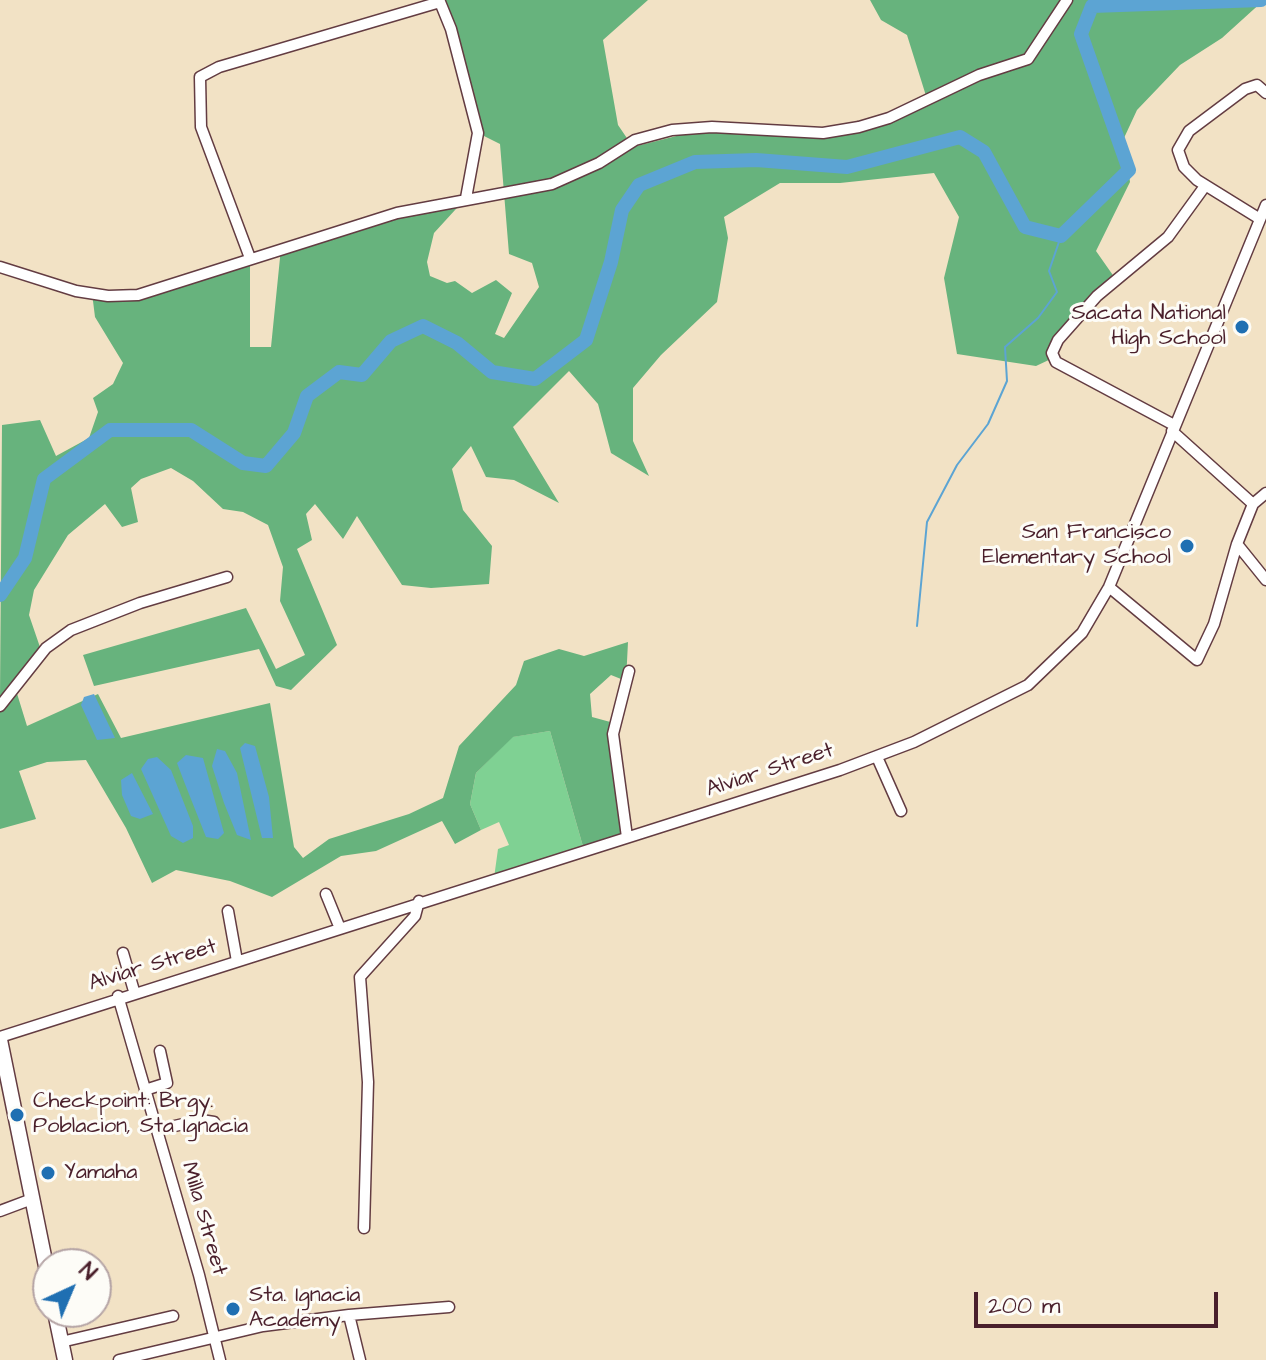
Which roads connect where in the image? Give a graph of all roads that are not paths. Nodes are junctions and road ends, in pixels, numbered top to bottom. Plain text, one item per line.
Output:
1 (1067, 0) edge
2 (440, 1) edge
3 (1266, 93) edge
4 (1205, 186) junction
5 (466, 198) junction
6 (1266, 205) edge
7 (1261, 224) edge
8 (250, 258) junction
9 (0, 267) edge
10 (1173, 428) junction
11 (1266, 493) edge
12 (1253, 504) junction
13 (1237, 544) junction
14 (227, 577) dead end
15 (1266, 580) edge
16 (1109, 587) junction
17 (629, 671) dead end
18 (0, 706) edge
19 (877, 757) junction
20 (901, 811) dead end
21 (627, 837) junction
22 (326, 894) dead end
23 (419, 901) junction
24 (228, 911) dead end
25 (339, 926) junction
26 (123, 953) dead end
27 (237, 961) junction
28 (134, 991) junction
29 (118, 996) junction
30 (0, 1038) edge
31 (160, 1051) dead end
32 (5, 1084) edge
33 (145, 1090) junction
34 (214, 1122) dead end
35 (157, 1130) junction
36 (32, 1199) junction
37 (0, 1211) edge
38 (364, 1228) dead end
39 (42, 1248) edge
40 (449, 1307) dead end
41 (349, 1315) junction
42 (173, 1316) dead end
43 (58, 1328) edge
44 (213, 1338) junction
45 (61, 1342) junction
46 (65, 1360) edge
47 (119, 1360) edge
48 (220, 1360) edge
49 (360, 1360) edge

1 - 5 street
2 - 5 street
2 - 8 street
3 - 4 street
4 - 7 street
4 - 10 street
5 - 8 street
6 - 7 street, Alviar Street
7 - 10 street, Alviar Street
8 - 9 street
10 - 12 street
10 - 16 street, Alviar Street
11 - 12 street
12 - 13 street
13 - 15 street
13 - 16 street
14 - 18 street
16 - 19 street, Alviar Street
17 - 21 street
19 - 20 street
19 - 21 street, Alviar Street
21 - 23 street, Alviar Street
22 - 25 street
23 - 25 street, Alviar Street
23 - 38 street
24 - 27 street
25 - 27 street, Alviar Street
26 - 28 street
27 - 28 street, Alviar Street
28 - 29 street, Alviar Street
29 - 30 street, Alviar Street
29 - 33 street, Milla Street
30 - 32 highway
31 - 33 street
32 - 36 highway
33 - 35 street, Milla Street
34 - 35 street
35 - 44 street, Milla Street
36 - 37 street
36 - 39 highway
40 - 41 street
41 - 44 street
41 - 49 street
42 - 45 street
43 - 45 highway
44 - 47 street
44 - 48 street, Milla Street
45 - 46 highway

